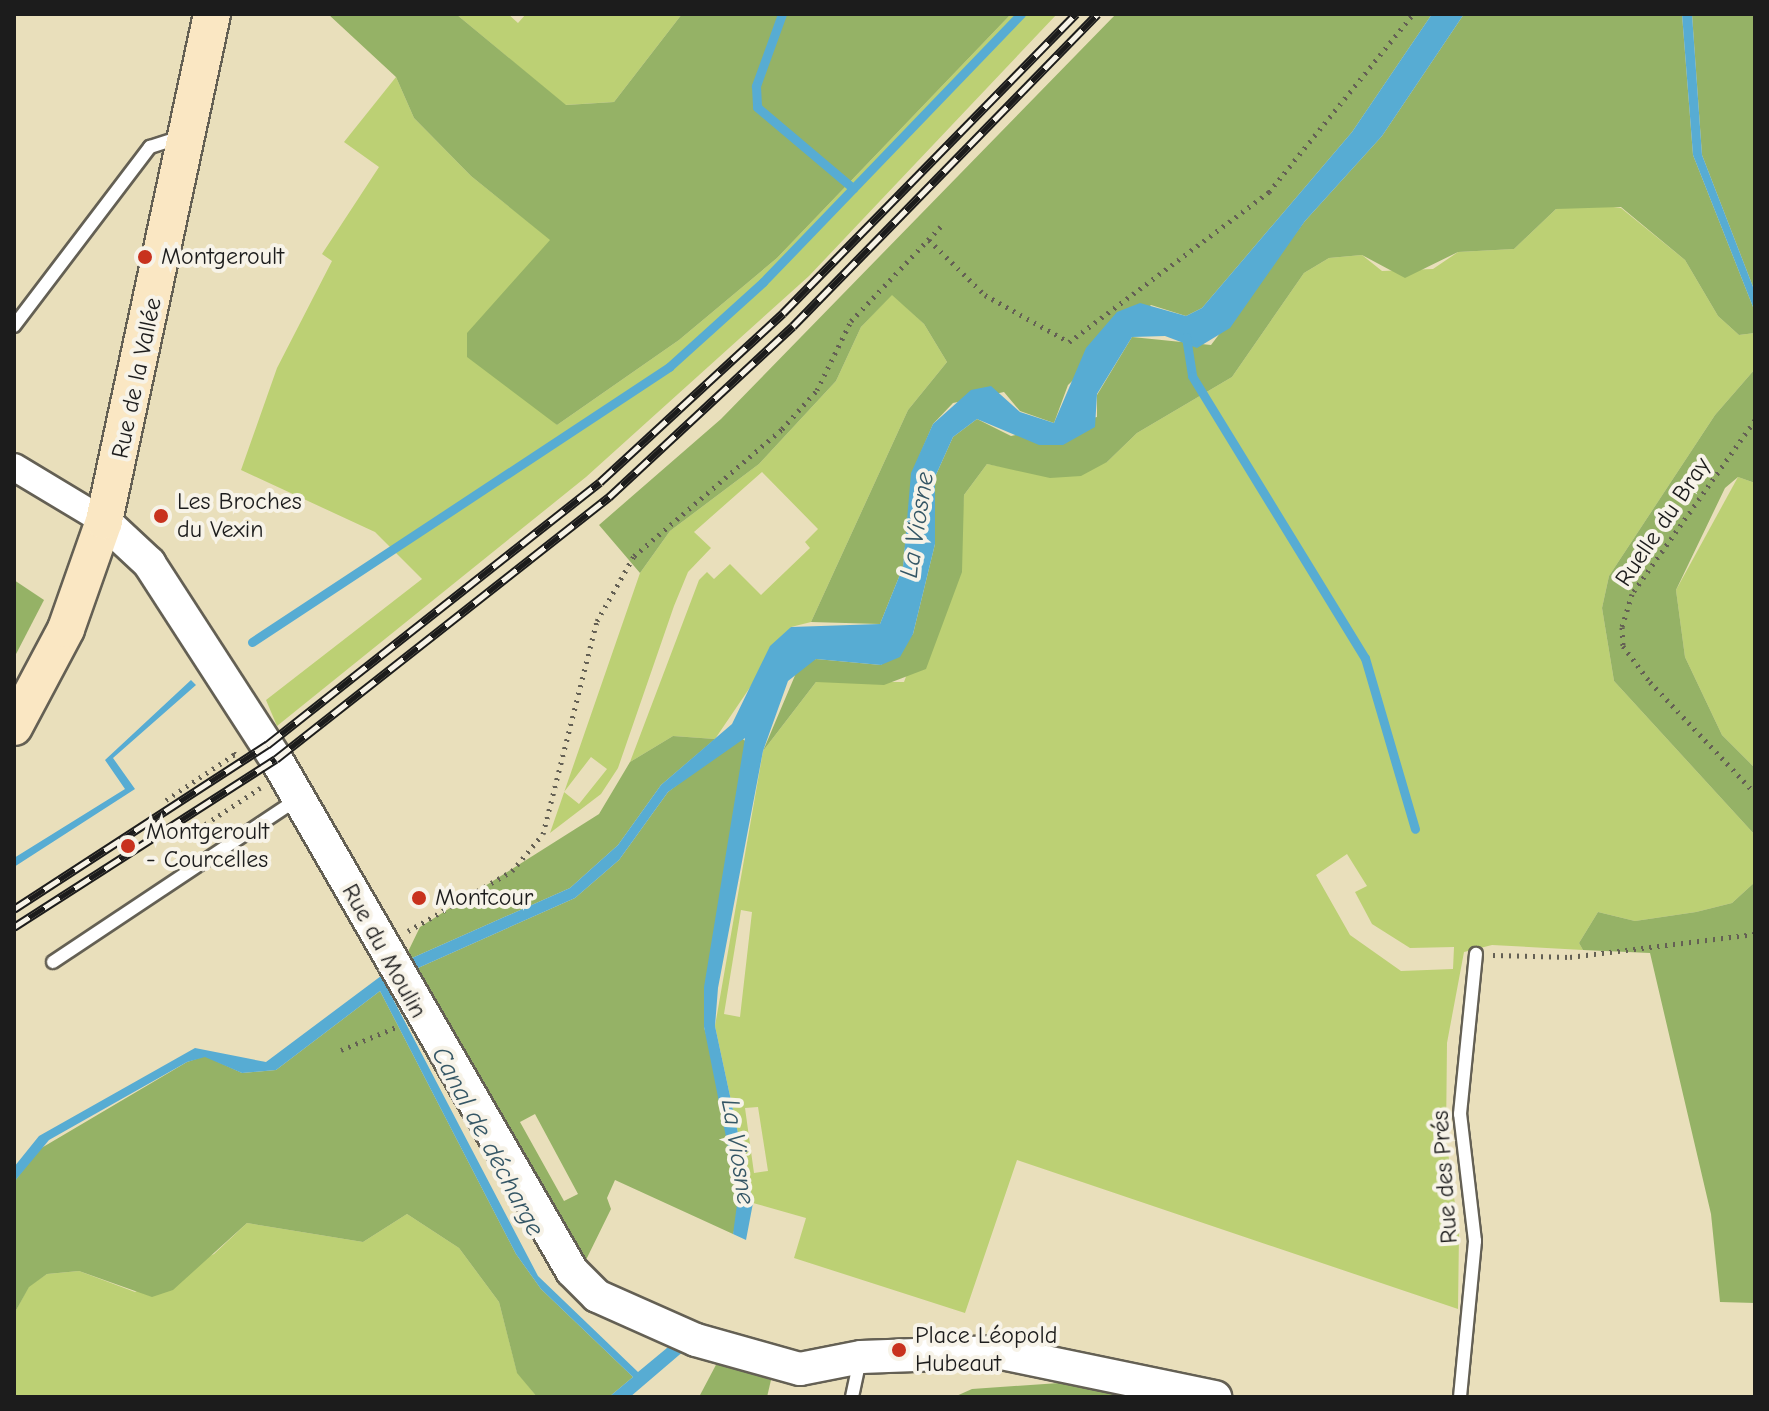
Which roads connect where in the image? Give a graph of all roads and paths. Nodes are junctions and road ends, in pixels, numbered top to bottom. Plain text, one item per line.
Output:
1 (212, 14) edge
2 (1413, 14) edge
3 (187, 135) junction
4 (942, 225) dead end
5 (929, 240) junction
6 (14, 326) edge
7 (1755, 420) edge
8 (14, 467) edge
9 (104, 521) junction
10 (14, 727) edge
11 (208, 772) dead end
12 (1755, 793) edge
13 (299, 798) junction
14 (166, 800) dead end
15 (230, 808) dead end
16 (192, 833) dead end
17 (1755, 934) edge
18 (383, 948) junction
19 (1476, 954) joint
20 (53, 962) dead end
21 (394, 1029) dead end
22 (341, 1050) dead end
23 (861, 1357) junction
24 (1199, 1395) edge
25 (852, 1397) edge
26 (1460, 1397) edge

1 - 3 main road, Rue de la Vallée
2 - 5 path
3 - 6 lane
3 - 9 main road, Rue de la Vallée
4 - 5 path
5 - 18 path
7 - 12 path, Ruelle du Bray
8 - 9 street
9 - 10 main road, Rue de la Vallée
9 - 13 street, Rue du Moulin
11 - 14 path
13 - 18 street, Rue du Moulin
13 - 20 lane
15 - 16 path
17 - 19 path
18 - 23 street, Rue du Moulin
19 - 26 lane, Rue des Prés
21 - 22 path
23 - 24 street, Rue du Moulin
23 - 25 lane

